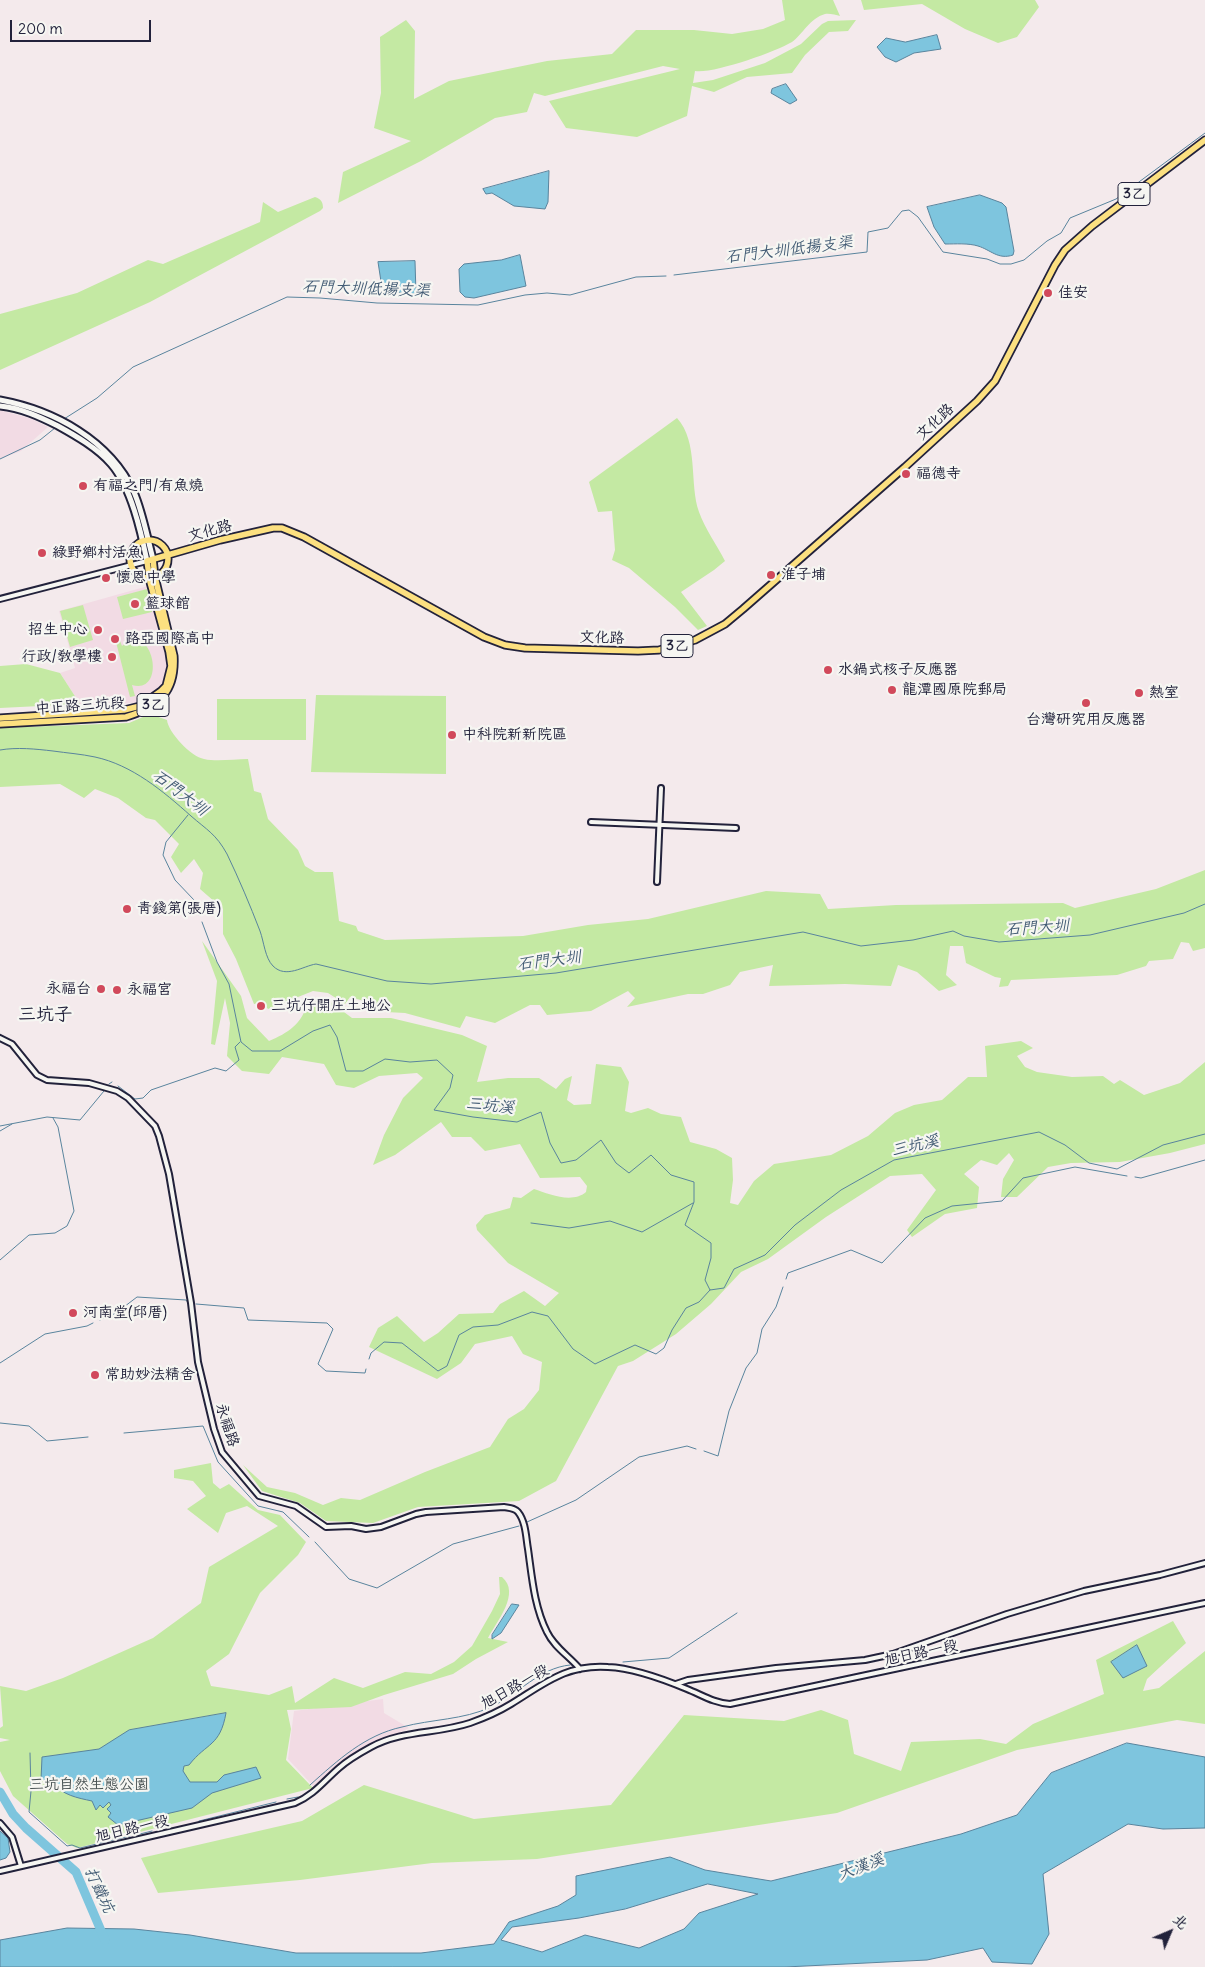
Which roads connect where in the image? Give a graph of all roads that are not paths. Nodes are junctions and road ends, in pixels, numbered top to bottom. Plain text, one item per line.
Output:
1 (1205, 140) edge
2 (0, 400) edge
3 (0, 406) edge
4 (145, 540) junction
5 (167, 555) junction
6 (150, 560) junction
7 (130, 565) junction
8 (152, 577) junction
9 (0, 599) edge
10 (0, 718) edge
11 (0, 724) edge
12 (661, 788) dead end
13 (591, 822) dead end
14 (660, 825) junction
15 (736, 828) dead end
16 (657, 882) dead end
17 (0, 1038) edge
18 (1205, 1563) edge
19 (1205, 1603) edge
20 (580, 1669) junction
21 (676, 1684) junction
22 (0, 1823) edge
23 (21, 1866) junction
24 (0, 1871) edge

1 - 5 main road, 文化路 / 3乙
2 - 4 main road
3 - 4 main road
4 - 5 main road
4 - 6 main road
4 - 7 main road
5 - 6 main road, 文化路 / 3乙
5 - 8 main road
6 - 7 street, 文化路
6 - 8 main road, 中正路三坑段 / 3乙
7 - 8 main road
7 - 9 street, 文化路
8 - 10 main road, 中正路三坑段 / 3乙
8 - 11 main road, 中正路三坑段 / 3乙
12 - 14 street
13 - 14 street
14 - 15 street
14 - 16 street
17 - 20 street, 永福路
18 - 21 street
19 - 21 street, 旭日路一段
20 - 21 street, 旭日路一段
20 - 23 street, 旭日路一段
22 - 23 street
23 - 24 street, 旭日路一段

